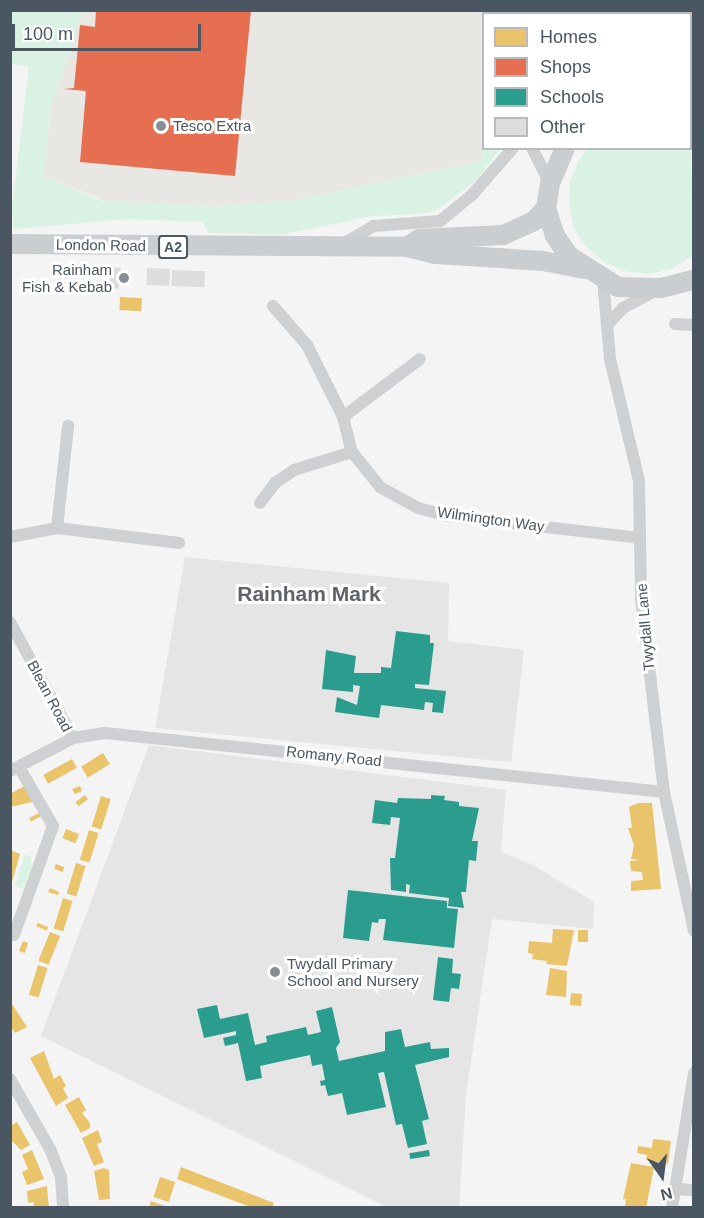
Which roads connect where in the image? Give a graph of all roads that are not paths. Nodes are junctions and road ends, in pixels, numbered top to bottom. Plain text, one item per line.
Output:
1 (511, 150) edge
2 (533, 150) edge
3 (564, 150) edge
4 (550, 183) junction
5 (546, 208) junction
6 (10, 244) edge
7 (336, 248) junction
8 (407, 248) junction
9 (585, 269) junction
10 (603, 280) junction
11 (693, 280) edge
12 (661, 288) junction
13 (273, 306) dead end
14 (609, 323) junction
15 (675, 324) dead end
16 (693, 325) edge
17 (420, 359) dead end
18 (343, 417) junction
19 (68, 426) dead end
20 (352, 452) junction
21 (260, 502) dead end
22 (57, 528) junction
23 (10, 537) edge
24 (640, 538) junction
25 (178, 543) dead end
26 (10, 622) edge
27 (73, 738) junction
28 (15, 769) edge
29 (664, 792) junction
30 (693, 931) edge
31 (14, 935) dead end
32 (693, 1073) edge
33 (10, 1079) edge
34 (15, 1097) edge
35 (675, 1189) junction
36 (693, 1190) edge
37 (63, 1208) edge
38 (672, 1208) edge

1 - 7 street
2 - 4 street
3 - 4 main road
4 - 5 main road
5 - 8 main road, London Road / A2
5 - 9 main road
6 - 7 main road, London Road / A2
7 - 8 main road, London Road / A2
8 - 9 main road, London Road / A2
9 - 10 main road
10 - 12 main road
10 - 14 street, Twydall Lane
11 - 12 main road
12 - 14 street
13 - 18 street, Wilmington Way
14 - 24 street, Twydall Lane
15 - 16 street
17 - 18 street
18 - 20 street, Wilmington Way
19 - 22 street
20 - 21 street
20 - 24 street, Wilmington Way
22 - 23 street
22 - 25 street
24 - 29 street, Twydall Lane
26 - 27 street, Blean Road
27 - 28 street, Romany Road
27 - 29 street, Romany Road
28 - 31 street
29 - 30 street, Twydall Lane
32 - 35 street
33 - 34 street
34 - 37 street
35 - 36 street
35 - 38 street

